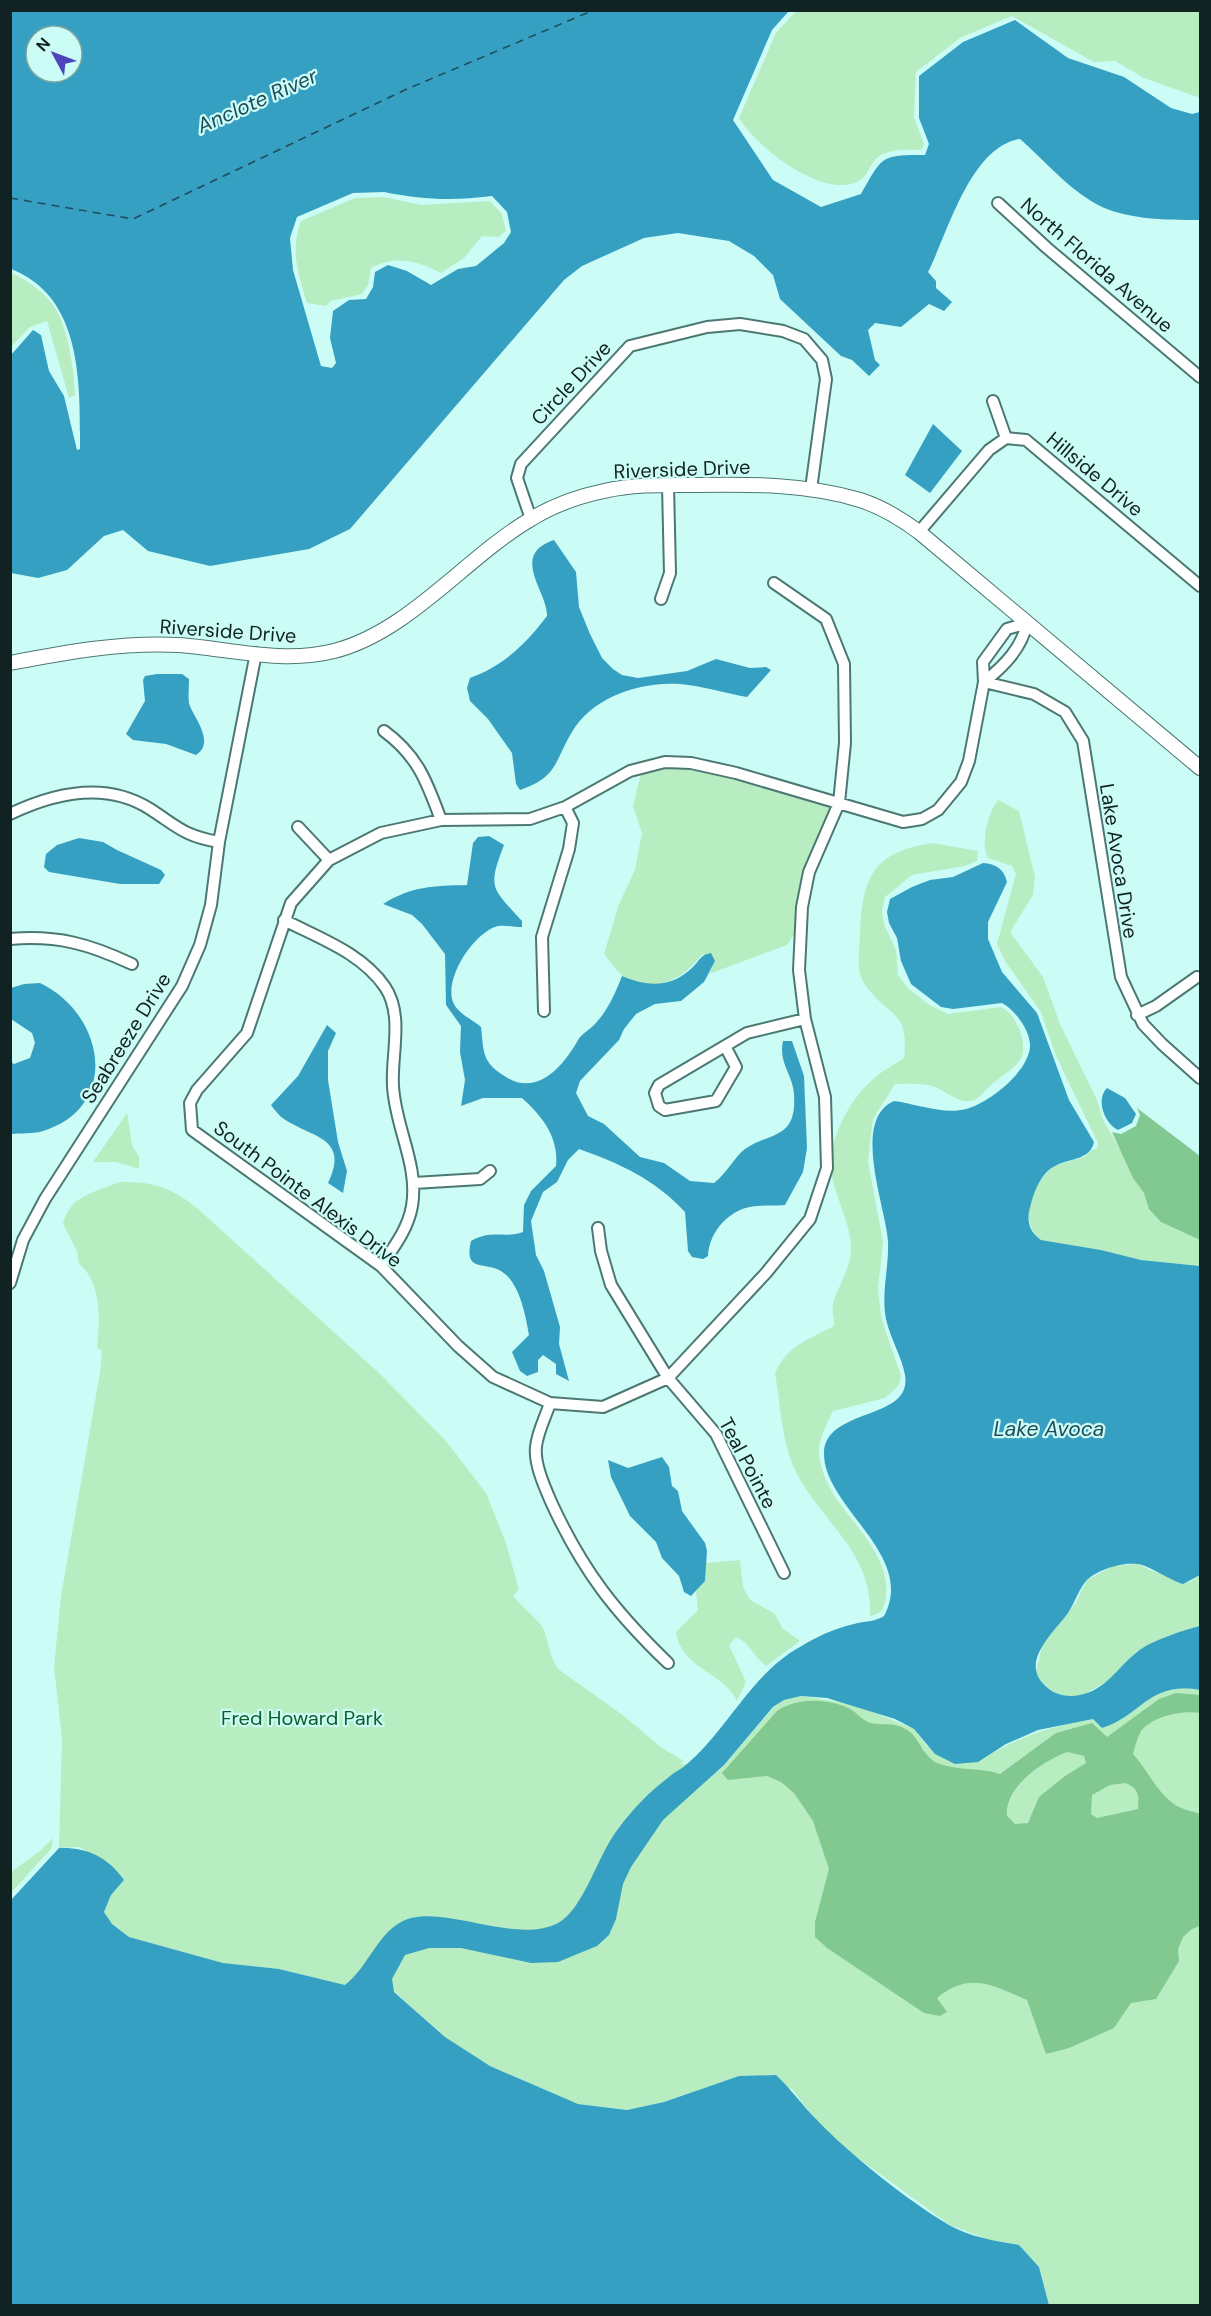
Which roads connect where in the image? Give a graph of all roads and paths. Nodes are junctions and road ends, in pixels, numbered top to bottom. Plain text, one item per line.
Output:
1 (998, 203) dead end
2 (1200, 377) edge
3 (993, 401) dead end
4 (1006, 438) junction
5 (668, 485) junction
6 (811, 489) junction
7 (531, 519) junction
8 (919, 532) junction
9 (774, 583) dead end
10 (1200, 586) edge
11 (661, 599) dead end
12 (1027, 622) junction
13 (256, 654) junction
14 (10, 663) edge
15 (984, 682) junction
16 (384, 731) dead end
17 (1200, 768) edge
18 (839, 802) junction
19 (565, 807) junction
20 (10, 814) edge
21 (441, 820) junction
22 (298, 827) dead end
23 (219, 842) junction
24 (329, 860) junction
25 (284, 920) junction
26 (10, 939) edge
27 (132, 964) dead end
28 (1197, 977) dead end
29 (544, 1011) dead end
30 (1137, 1015) junction
31 (805, 1019) junction
32 (724, 1046) junction
33 (1200, 1078) edge
34 (490, 1171) dead end
35 (414, 1183) junction
36 (598, 1228) dead end
37 (381, 1266) junction
38 (10, 1282) edge
39 (668, 1378) junction
40 (550, 1403) junction
41 (784, 1573) dead end
42 (668, 1663) dead end

1 - 2 street, North Florida Avenue
3 - 4 street
4 - 8 street
4 - 10 street, Hillside Drive
5 - 6 street, Riverside Drive
5 - 7 street, Riverside Drive
5 - 11 street
6 - 7 street, Circle Drive
6 - 8 street, Riverside Drive
7 - 13 street, Riverside Drive
8 - 12 street, Riverside Drive
9 - 18 street
12 - 15 street
12 - 15 street, South Pointe Alexis Drive
12 - 17 street, Riverside Drive
13 - 14 street, Riverside Drive
13 - 23 street, Seabreeze Drive
15 - 18 street, South Pointe Alexis Drive
15 - 30 street, Lake Avoca Drive
16 - 21 street
18 - 19 street, South Pointe Alexis Drive
18 - 31 street, South Pointe Alexis Drive
19 - 21 street, South Pointe Alexis Drive
19 - 29 street
20 - 23 street
21 - 24 street, South Pointe Alexis Drive
22 - 24 street
23 - 38 street, Seabreeze Drive
24 - 25 street, South Pointe Alexis Drive
25 - 35 street
25 - 37 street, South Pointe Alexis Drive
26 - 27 street
28 - 30 street
30 - 33 street, Lake Avoca Drive
31 - 32 street
31 - 39 street, South Pointe Alexis Drive
32 - 32 street
34 - 35 street
35 - 37 street
36 - 39 street, Teal Pointe
37 - 40 street, South Pointe Alexis Drive
39 - 40 street, South Pointe Alexis Drive
39 - 41 street, Teal Pointe
40 - 42 street

